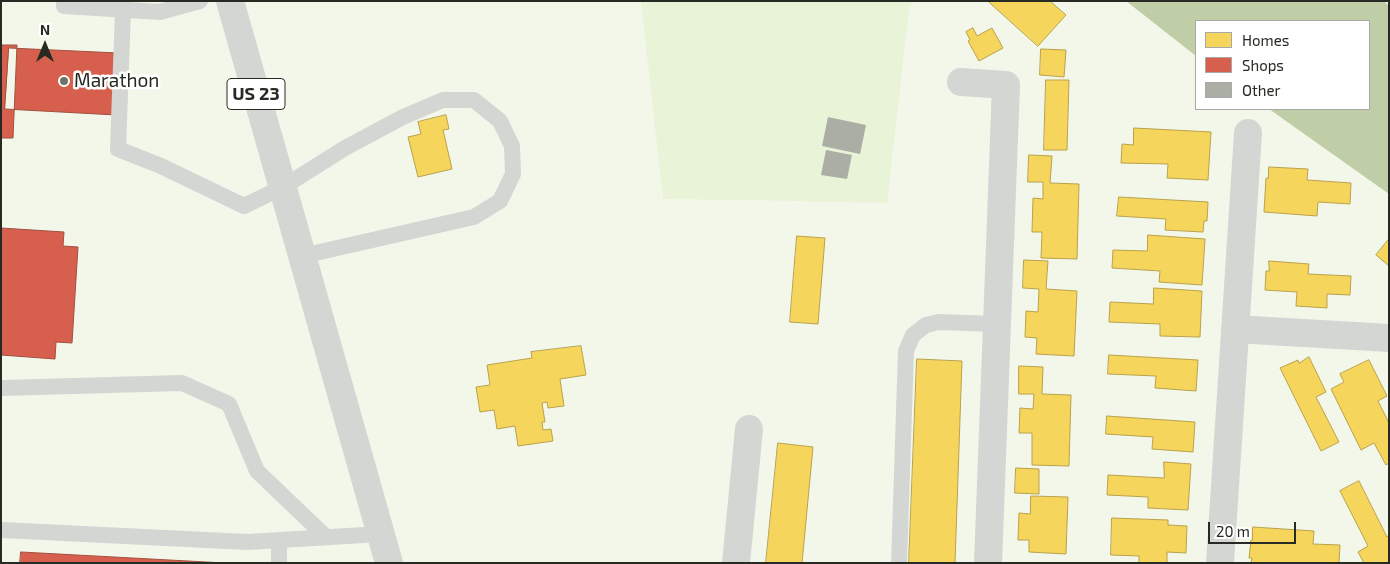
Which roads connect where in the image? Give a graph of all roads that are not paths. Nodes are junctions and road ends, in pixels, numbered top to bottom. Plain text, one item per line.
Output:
1 (64, 1) edge
2 (200, 1) edge
3 (230, 1) edge
4 (123, 10) junction
5 (961, 82) dead end
6 (1248, 133) dead end
7 (283, 187) junction
8 (302, 256) junction
9 (997, 324) junction
10 (1235, 329) junction
11 (1389, 338) edge
12 (1, 388) edge
13 (749, 429) dead end
14 (1, 530) edge
15 (380, 534) junction
16 (326, 538) junction
17 (279, 540) junction
18 (280, 563) edge
19 (389, 563) edge
20 (736, 563) edge
21 (899, 563) edge
22 (988, 563) edge
23 (1220, 563) edge

1 - 4 lane
2 - 4 lane
3 - 7 main road, US 23
4 - 7 lane
5 - 9 main road
6 - 10 main road
7 - 8 main road, US 23
7 - 8 lane
8 - 15 main road, US 23
9 - 21 lane
9 - 22 main road
10 - 11 main road
10 - 23 main road
12 - 16 lane
13 - 20 main road
14 - 17 lane
15 - 16 lane
15 - 19 main road, US 23
16 - 17 lane
17 - 18 lane

